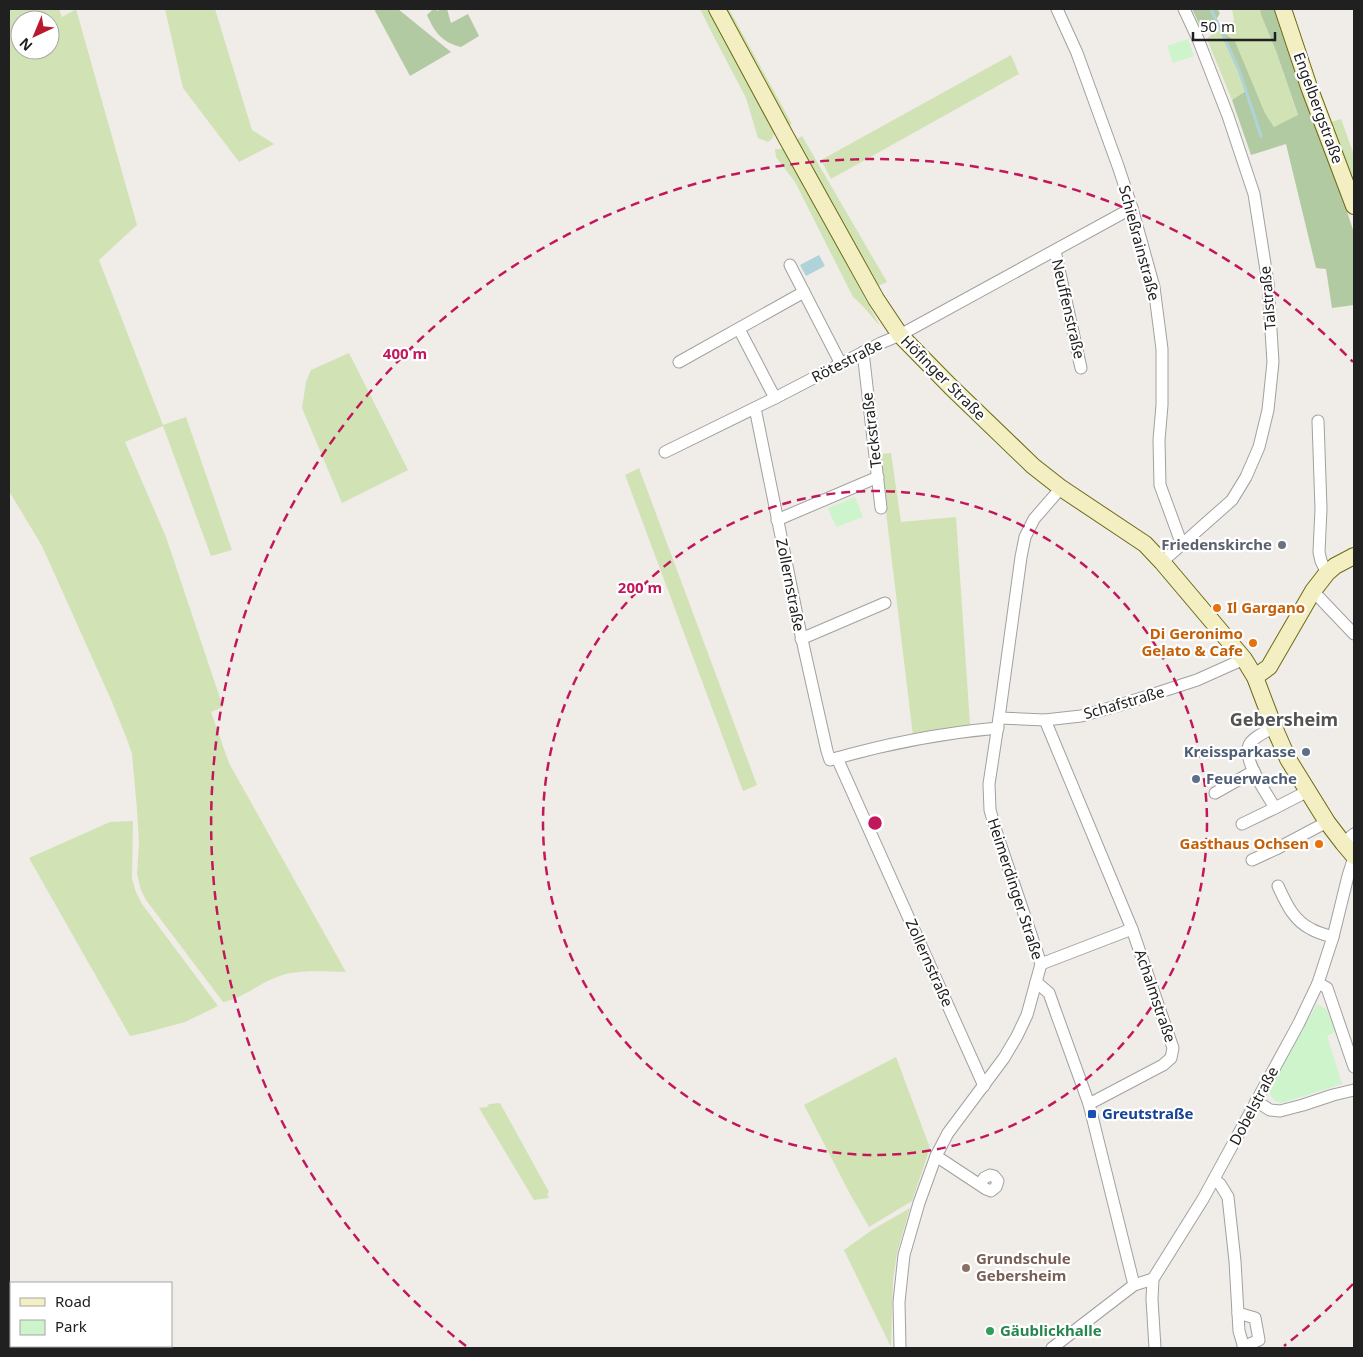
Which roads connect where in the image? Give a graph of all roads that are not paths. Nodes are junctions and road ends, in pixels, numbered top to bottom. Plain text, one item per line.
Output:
1 (717, 9) edge
2 (1057, 9) edge
3 (1184, 9) edge
4 (1284, 9) edge
5 (1354, 206) edge
6 (1132, 208) junction
7 (1055, 251) junction
8 (790, 265) dead end
9 (804, 292) junction
10 (739, 329) junction
11 (900, 335) junction
12 (863, 352) junction
13 (679, 362) dead end
14 (841, 364) junction
15 (1081, 368) dead end
16 (775, 398) junction
17 (755, 408) junction
18 (1318, 421) dead end
19 (665, 452) dead end
20 (878, 477) junction
21 (1061, 488) junction
22 (881, 508) dead end
23 (777, 520) junction
24 (1182, 544) junction
25 (1354, 556) edge
26 (1162, 562) junction
27 (1327, 574) junction
28 (1313, 591) junction
29 (886, 602) dead end
30 (1354, 634) edge
31 (801, 639) junction
32 (1244, 659) junction
33 (1255, 677) junction
34 (1045, 720) junction
35 (999, 723) junction
36 (1274, 727) junction
37 (834, 759) junction
38 (1254, 771) junction
39 (1308, 791) junction
40 (1215, 793) dead end
41 (1276, 808) junction
42 (1327, 822) junction
43 (1242, 824) dead end
44 (1349, 839) edge
45 (1354, 857) edge
46 (1252, 860) dead end
47 (1278, 886) dead end
48 (1132, 930) junction
49 (1333, 937) junction
50 (1041, 964) junction
51 (1036, 982) junction
52 (1318, 983) junction
53 (1354, 1067) edge
54 (984, 1086) junction
55 (1354, 1090) edge
56 (1256, 1102) junction
57 (1088, 1104) junction
58 (936, 1156) junction
59 (1214, 1179) junction
60 (980, 1185) dead end
61 (1153, 1278) junction
62 (1134, 1284) junction
63 (1238, 1313) junction
64 (900, 1348) edge
65 (1052, 1348) edge
66 (1156, 1348) edge
67 (1244, 1348) edge

1 - 11 street, Höfinger Straße
2 - 6 street, Schießrainstraße
3 - 24 street, Talstraße
4 - 5 street, Engelbergstraße
6 - 7 street, Rötestraße
6 - 24 street, Schießrainstraße
7 - 11 street, Rötestraße
7 - 15 street, Neuffenstraße
8 - 9 street
9 - 10 street
9 - 14 street
10 - 13 street
10 - 16 street
11 - 12 street, Rötestraße
11 - 21 street, Höfinger Straße
12 - 14 street, Rötestraße
12 - 20 street, Teckstraße
14 - 16 street, Rötestraße
16 - 17 street, Rötestraße
17 - 19 street, Rötestraße
17 - 23 street, Zollernstraße
18 - 27 street
20 - 22 street, Teckstraße
20 - 23 street
21 - 26 street, Höfinger Straße
21 - 35 street, Heimerdinger Straße
23 - 31 street, Zollernstraße
24 - 26 street, Talstraße
25 - 27 street
26 - 32 street, Höfinger Straße
27 - 28 street
28 - 30 street
28 - 33 street
29 - 31 street
31 - 37 street, Zollernstraße
32 - 33 street, Höfinger Straße
32 - 34 street, Schafstraße
33 - 36 street, Höfinger Straße
34 - 35 street, Schafstraße
34 - 48 street, Achalmstraße
35 - 37 street, Schafstraße
35 - 50 street, Heimerdinger Straße
36 - 38 street
36 - 39 street, Höfinger Straße
37 - 54 street, Zollernstraße
38 - 40 street
38 - 41 street
39 - 41 street
39 - 42 street, Höfinger Straße
41 - 43 street
42 - 44 street, Höfinger Straße
42 - 46 street
44 - 45 street, Höfinger Straße
45 - 49 street, Dobelstraße
47 - 49 street
48 - 50 street, Achalmstraße
48 - 57 street, Achalmstraße
49 - 52 street, Dobelstraße
50 - 51 street, Heimerdinger Straße
51 - 54 street, Heimerdinger Straße
51 - 57 street
52 - 53 street
52 - 56 street, Dobelstraße
54 - 58 street, Heimerdinger Straße
55 - 56 street
56 - 59 street, Dobelstraße
57 - 62 street
58 - 60 street
58 - 64 street, Heimerdinger Straße
59 - 61 street, Dobelstraße
59 - 63 street
61 - 62 street
61 - 66 street
62 - 65 street
63 - 67 street
63 - 67 street

